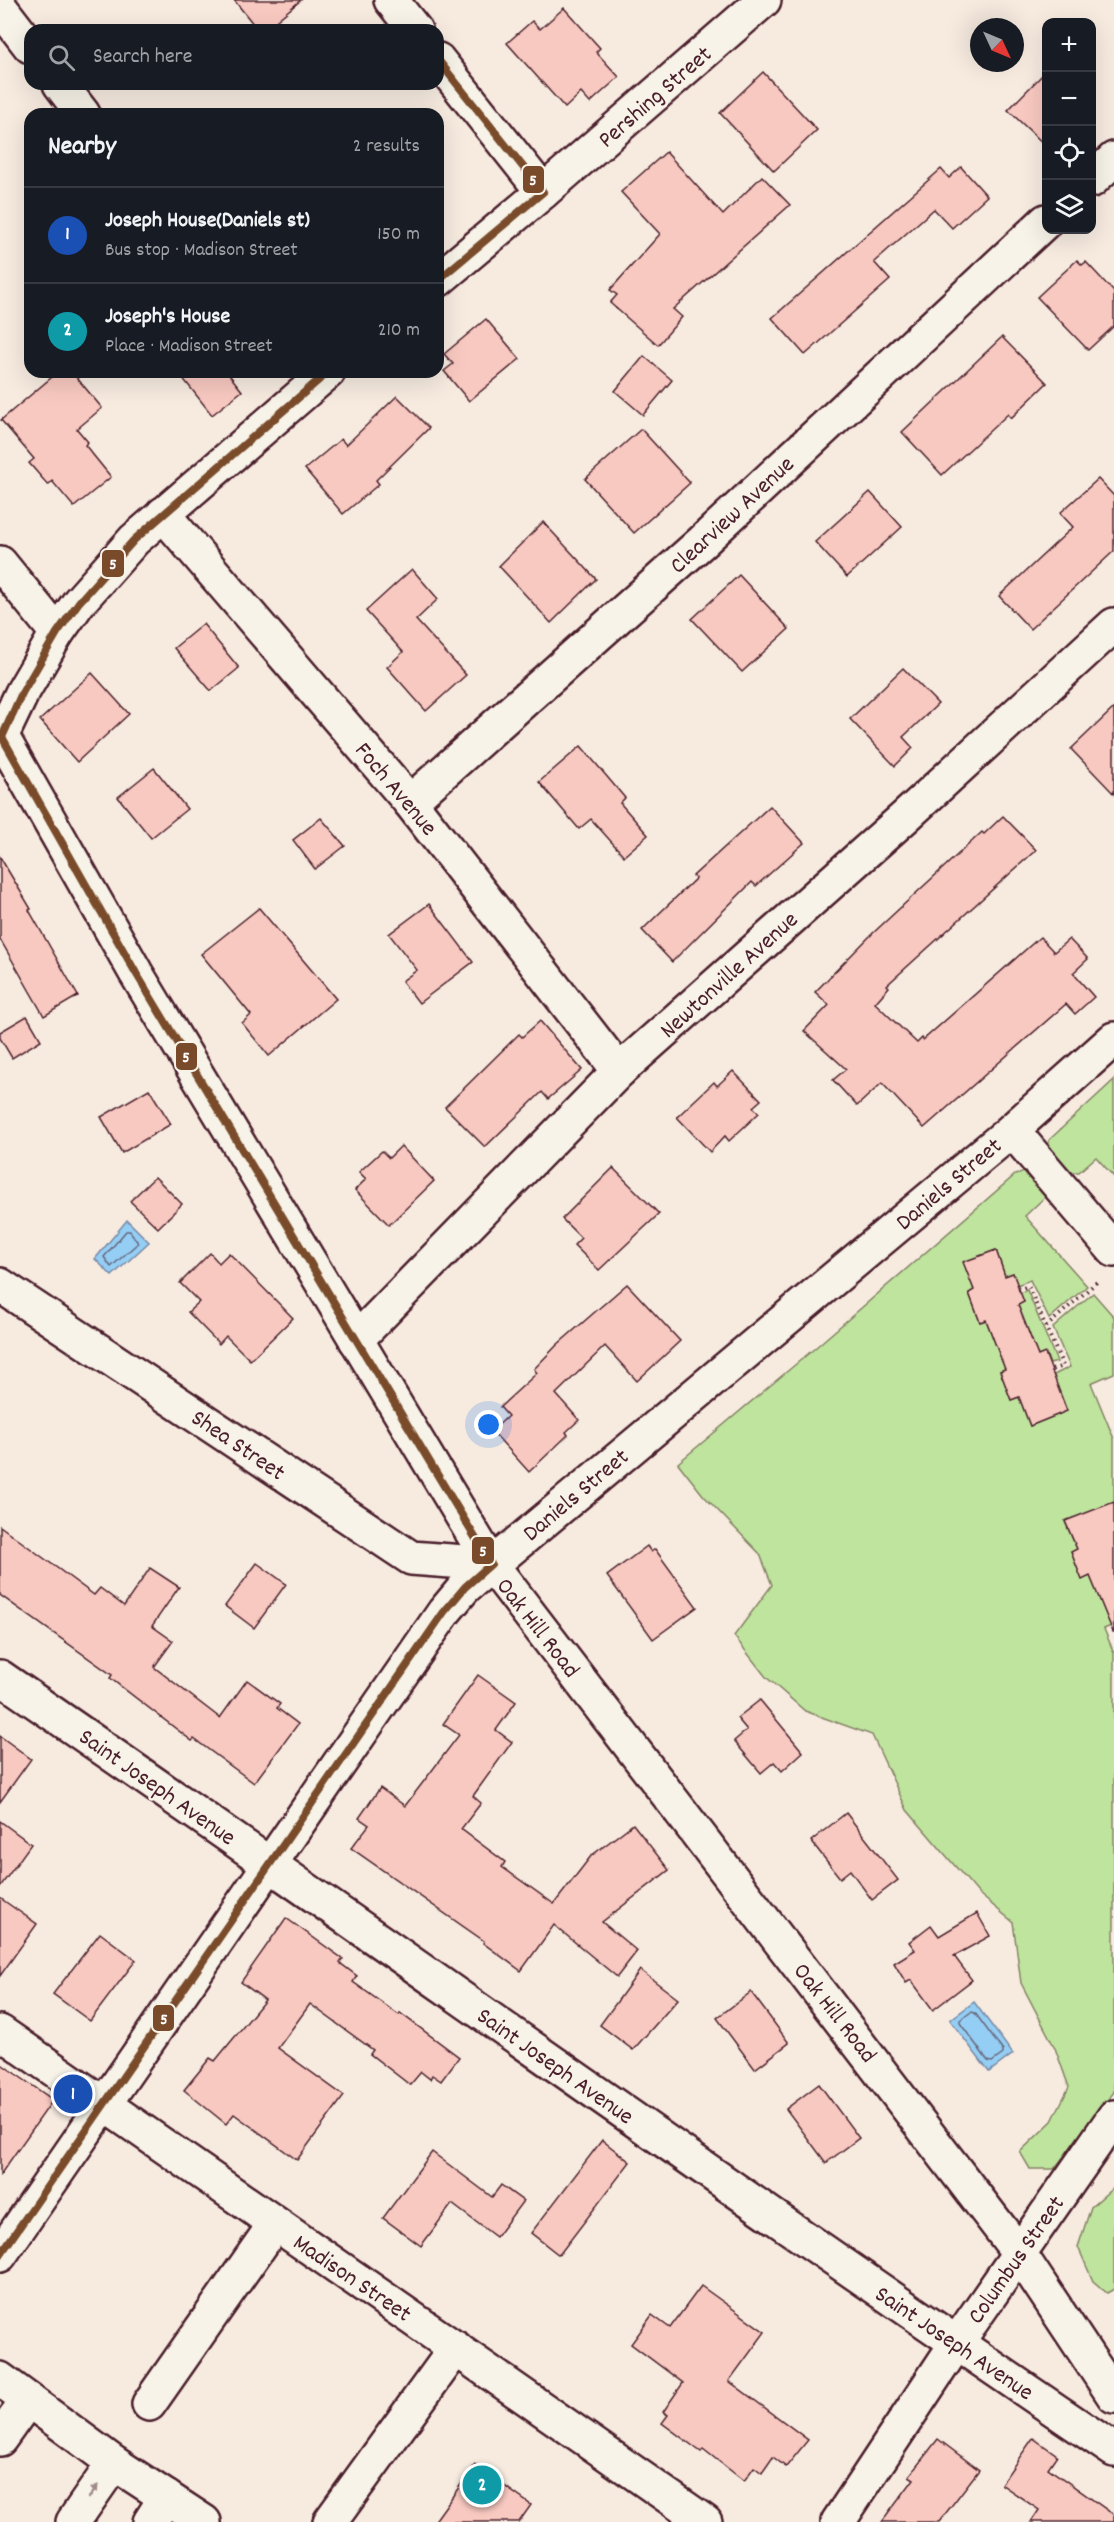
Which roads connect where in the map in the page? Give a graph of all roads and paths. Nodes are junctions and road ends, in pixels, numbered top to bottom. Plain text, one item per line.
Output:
1 (391, 0) edge
2 (764, 0) edge
3 (0, 7) edge
4 (410, 24) edge
5 (24, 38) edge
6 (444, 68) edge
7 (65, 90) edge
8 (78, 108) edge
9 (1114, 159) edge
10 (1096, 176) edge
11 (543, 192) junction
12 (1042, 226) edge
13 (444, 275) edge
14 (308, 378) edge
15 (292, 383) edge
16 (163, 514) junction
17 (0, 563) edge
18 (1114, 625) edge
19 (57, 633) junction
20 (1, 738) edge
21 (410, 801) junction
22 (1114, 1039) edge
23 (619, 1071) junction
24 (1012, 1130) junction
25 (1114, 1250) edge
26 (0, 1285) edge
27 (1089, 1289) dead end
28 (1018, 1290) dead end
29 (1046, 1327) junction
30 (356, 1340) junction
31 (1052, 1370) dead end
32 (491, 1564) junction
33 (0, 1677) edge
34 (272, 1864) junction
35 (0, 2032) edge
36 (104, 2105) junction
37 (1114, 2117) edge
38 (274, 2224) junction
39 (1019, 2253) junction
40 (0, 2255) edge
41 (956, 2344) junction
42 (456, 2348) junction
43 (0, 2379) edge
44 (1114, 2396) edge
45 (28, 2400) junction
46 (149, 2404) dead end
47 (0, 2439) edge
48 (1114, 2450) edge
49 (114, 2463) junction
50 (158, 2509) edge
51 (73, 2522) edge
52 (204, 2522) edge
53 (330, 2522) edge
54 (705, 2522) edge
55 (838, 2522) edge

1 - 4 street
2 - 11 street, Pershing Street
3 - 5 street
6 - 11 street
7 - 8 street
9 - 10 street
11 - 13 street
12 - 21 street, Clearview Avenue
14 - 15 street, Oak Hill Road
15 - 16 street, Oak Hill Road
16 - 19 street, Oak Hill Road
16 - 21 street, Foch Avenue
17 - 19 street
18 - 23 street, Newtonville Avenue
19 - 20 street, Oak Hill Road
20 - 30 street, Oak Hill Road
21 - 23 street, Foch Avenue
22 - 24 street, Daniels Street
23 - 30 street, Newtonville Avenue
24 - 25 street
24 - 32 street, Daniels Street
26 - 32 street, Shea Street
27 - 29 path
28 - 29 path
29 - 31 path
30 - 32 street, Oak Hill Road
32 - 34 street, Daniels Street
32 - 39 street, Oak Hill Road
33 - 34 street, Saint Joseph Avenue
34 - 36 street, Daniels Street
34 - 41 street, Saint Joseph Avenue
35 - 36 street, Madison Street
36 - 38 street, Madison Street
36 - 40 street, Daniels Street
37 - 39 street, Columbus Street
38 - 42 street, Madison Street
38 - 46 street
39 - 41 street, Columbus Street
39 - 44 street, Oak Hill Road
41 - 48 street, Saint Joseph Avenue
41 - 55 street, Columbus Street
42 - 53 street
42 - 54 street, Madison Street
43 - 45 street
45 - 47 street
45 - 49 street
49 - 50 street
51 -> 49 street
50 - 52 street

